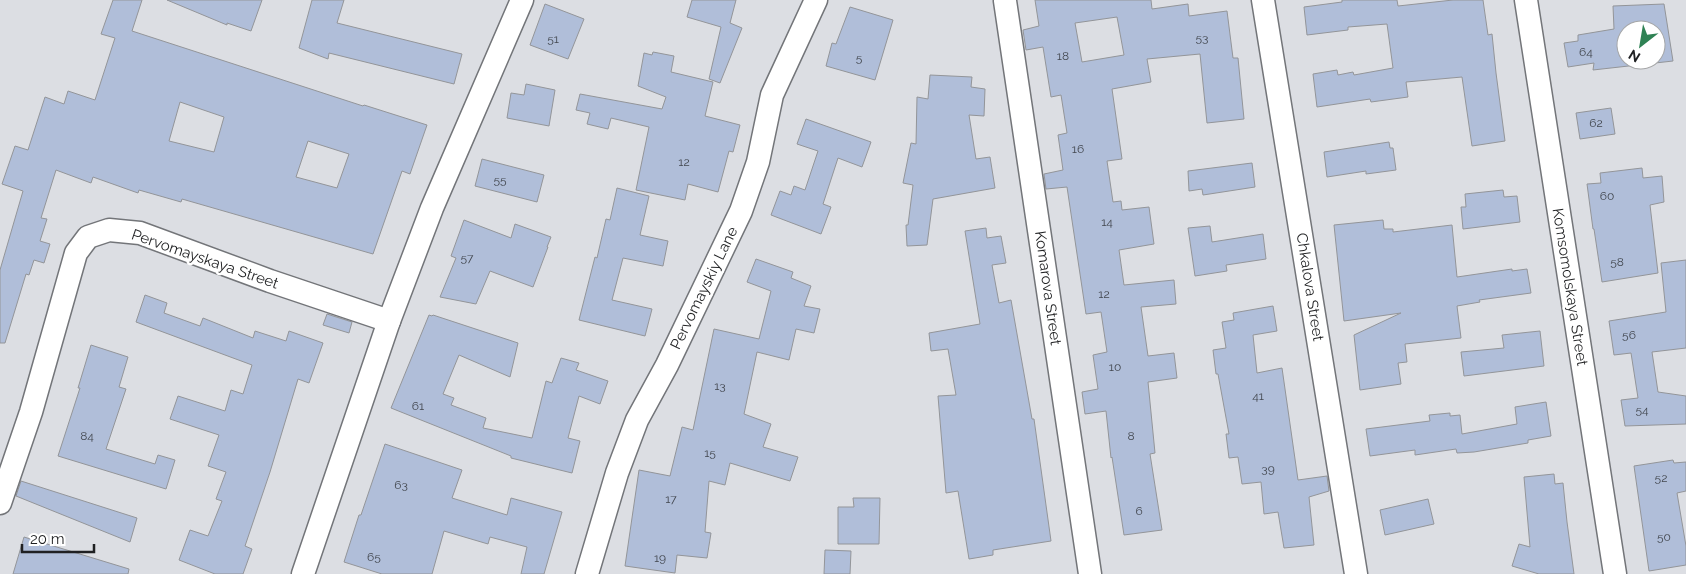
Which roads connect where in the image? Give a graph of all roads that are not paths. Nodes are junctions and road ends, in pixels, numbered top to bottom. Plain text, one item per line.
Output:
1 (522, 0) edge
2 (816, 0) edge
3 (1263, 0) edge
4 (1526, 0) edge
5 (1005, 1) dead end
6 (389, 321) junction
7 (0, 503) edge
8 (303, 574) edge
9 (587, 574) edge
10 (1090, 574) edge
11 (1356, 574) edge
12 (1615, 574) edge

1 - 6 street
2 - 9 street, Pervomayskiy Lane
3 - 11 street, Chkalova Street
4 - 12 street, Komsomolskaya Street
5 - 10 street, Komarova Street
6 - 7 street, Pervomayskaya Street
6 - 8 street

